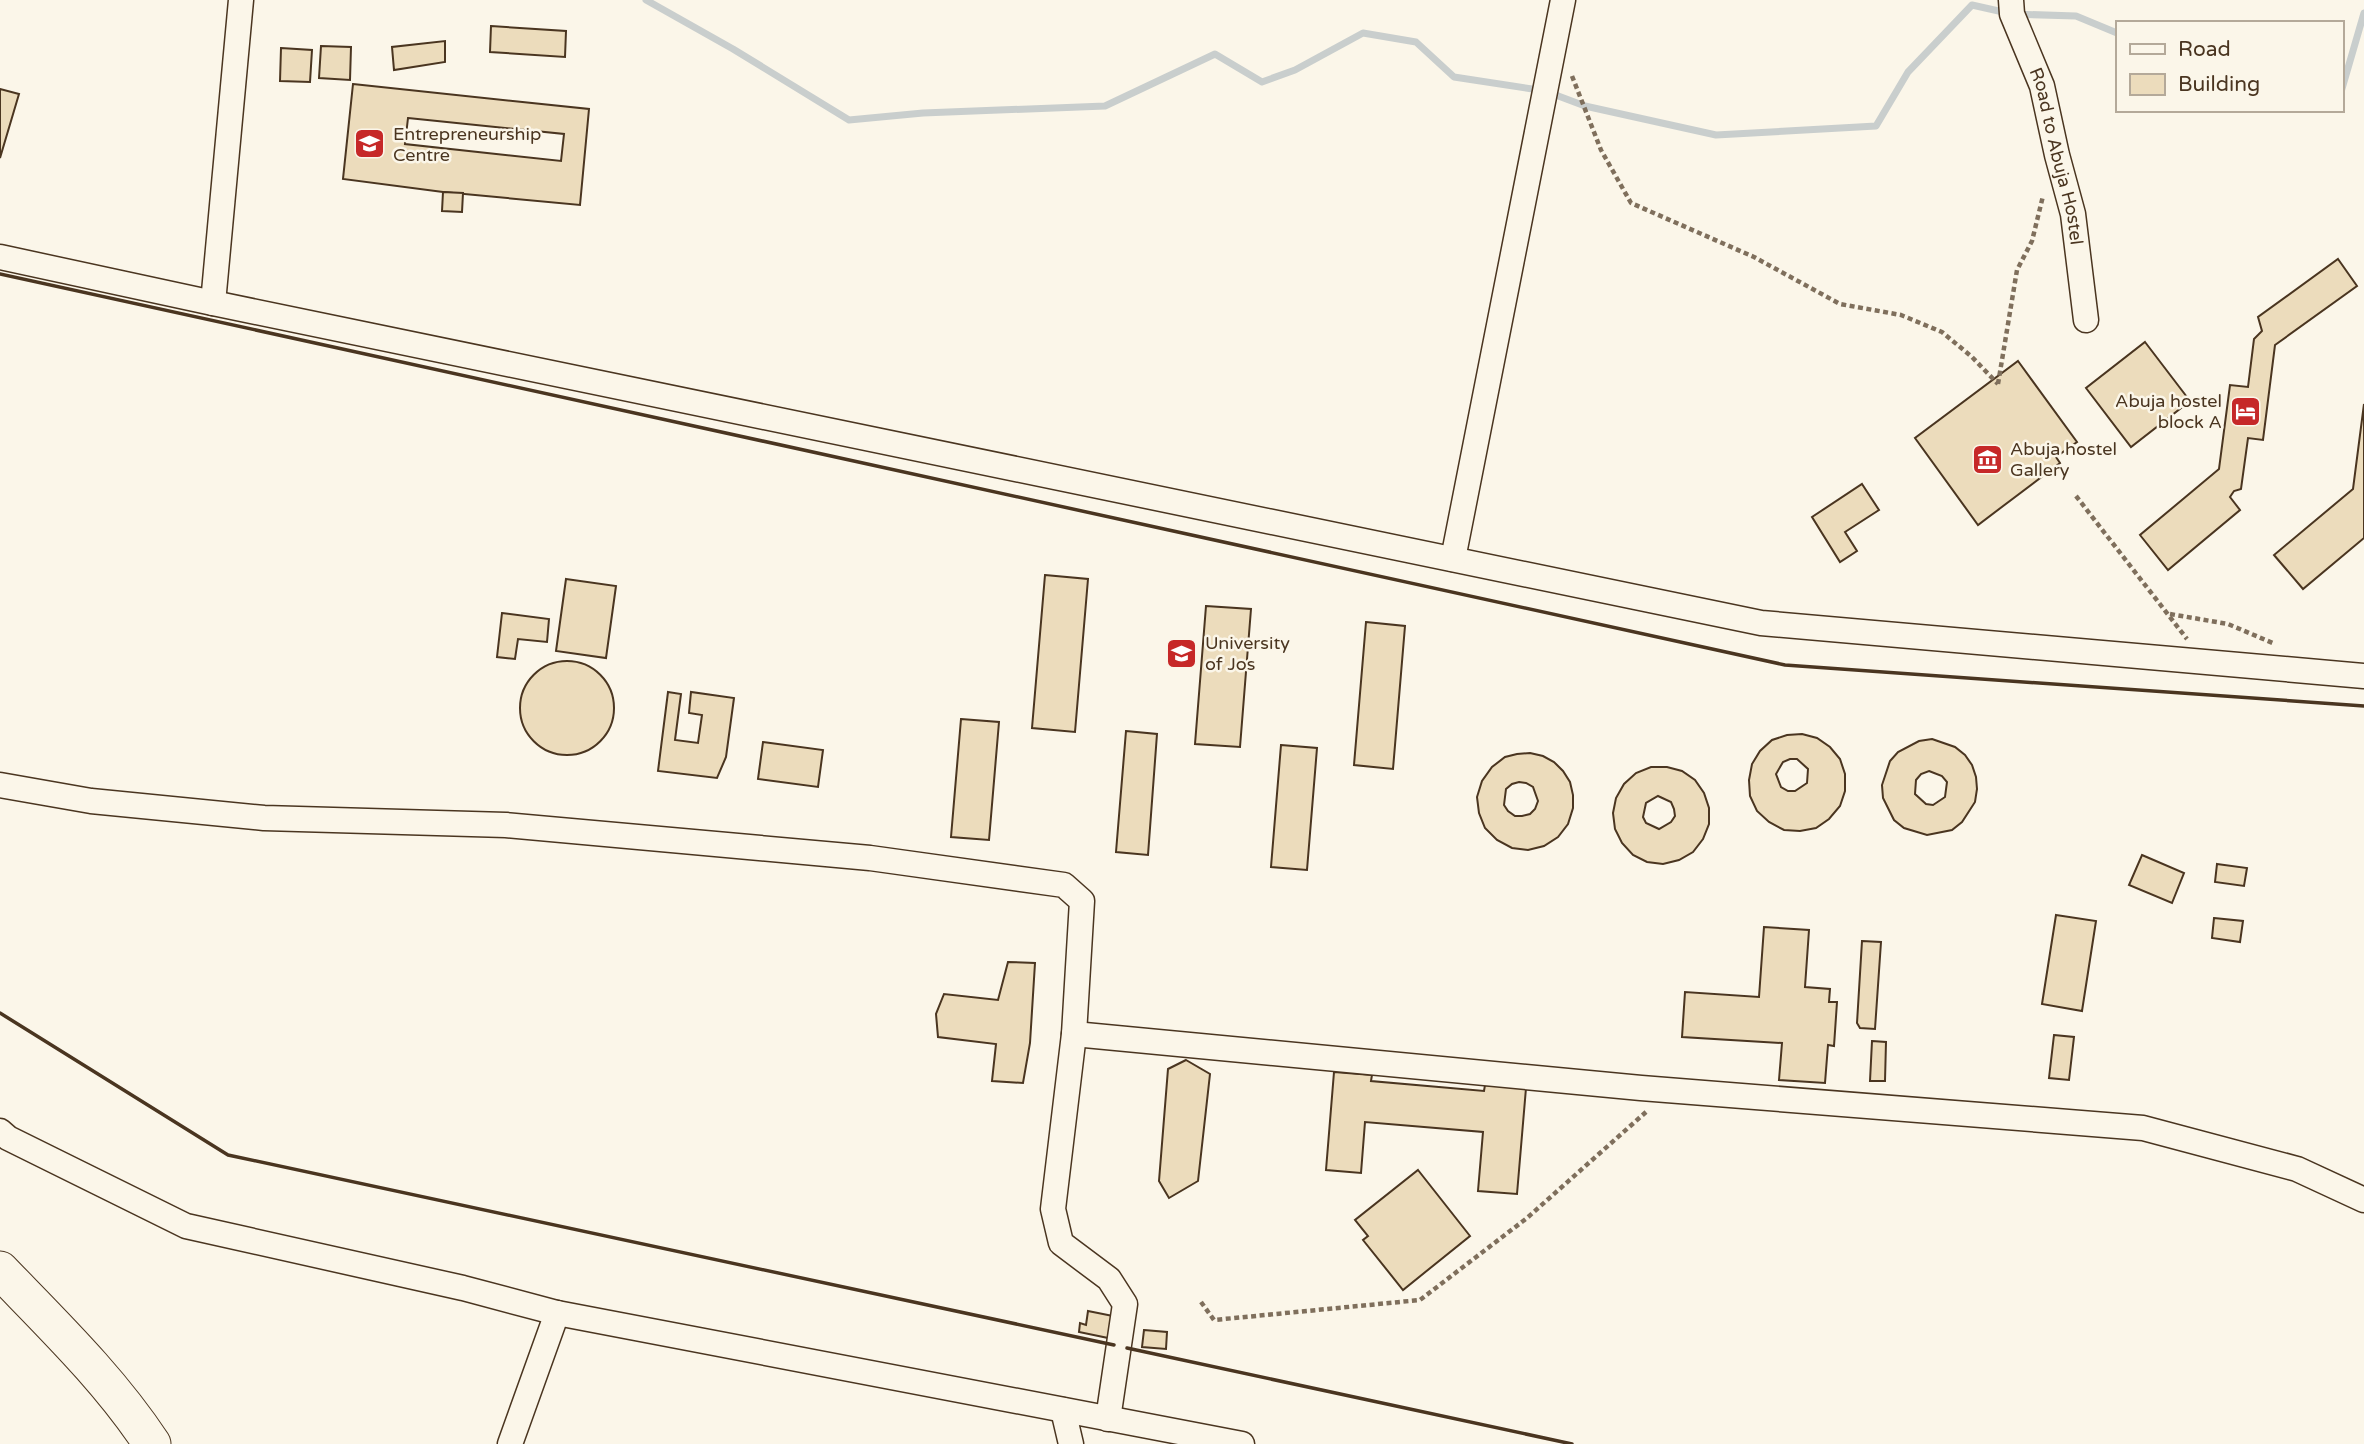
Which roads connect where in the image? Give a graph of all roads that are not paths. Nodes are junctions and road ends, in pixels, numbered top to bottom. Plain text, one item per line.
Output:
1 (241, 0) edge
2 (1563, 0) edge
3 (2011, 0) edge
4 (0, 257) edge
5 (213, 303) junction
6 (2086, 320) dead end
7 (1453, 559) junction
8 (2364, 676) edge
9 (0, 785) edge
10 (1074, 1034) junction
11 (0, 1131) edge
12 (2364, 1200) edge
13 (0, 1270) edge
14 (557, 1313) junction
15 (1063, 1410) junction
16 (1108, 1419) junction
17 (152, 1444) edge
18 (510, 1444) edge
19 (1071, 1444) edge
20 (1242, 1444) edge

1 - 5 lane
2 - 7 lane
3 - 6 lane, Road to Abuja Hostel
4 - 5 lane
5 - 7 lane
7 - 8 lane
9 - 10 lane
10 - 12 lane
10 - 16 lane
11 - 14 lane
13 - 17 highway
14 - 15 lane
14 - 18 lane
15 - 16 lane
15 - 19 lane
16 - 20 lane

